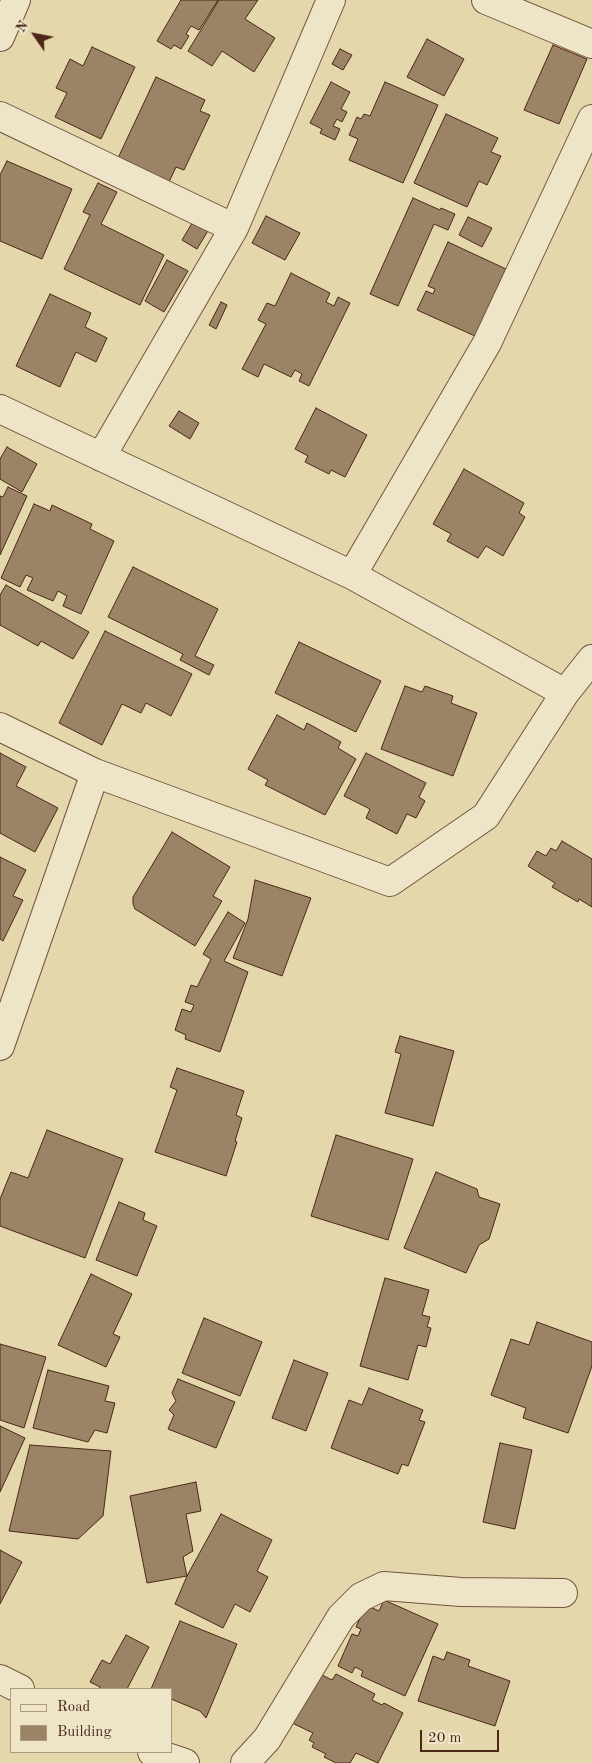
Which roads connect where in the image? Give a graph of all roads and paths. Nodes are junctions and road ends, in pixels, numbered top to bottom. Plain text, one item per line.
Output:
1 (16, 0) edge
2 (331, 0) edge
3 (486, 0) edge
4 (0, 37) edge
5 (592, 44) edge
6 (0, 116) edge
7 (592, 119) edge
8 (234, 228) junction
9 (0, 409) edge
10 (102, 457) junction
11 (352, 575) junction
12 (592, 659) edge
13 (565, 693) junction
14 (0, 727) edge
15 (96, 773) junction
16 (0, 1046) edge
17 (563, 1593) dead end
18 (0, 1680) edge
19 (18, 1688) edge
20 (155, 1753) edge
21 (185, 1763) edge
22 (245, 1763) edge

1 - 4 street
2 - 8 street
3 - 5 street
6 - 8 street
7 - 11 street
8 - 10 street
9 - 10 street
10 - 11 street
11 - 13 street
12 - 13 street
13 - 15 street
14 - 15 street
15 - 16 street
17 - 22 street
18 - 19 street
20 - 21 street

